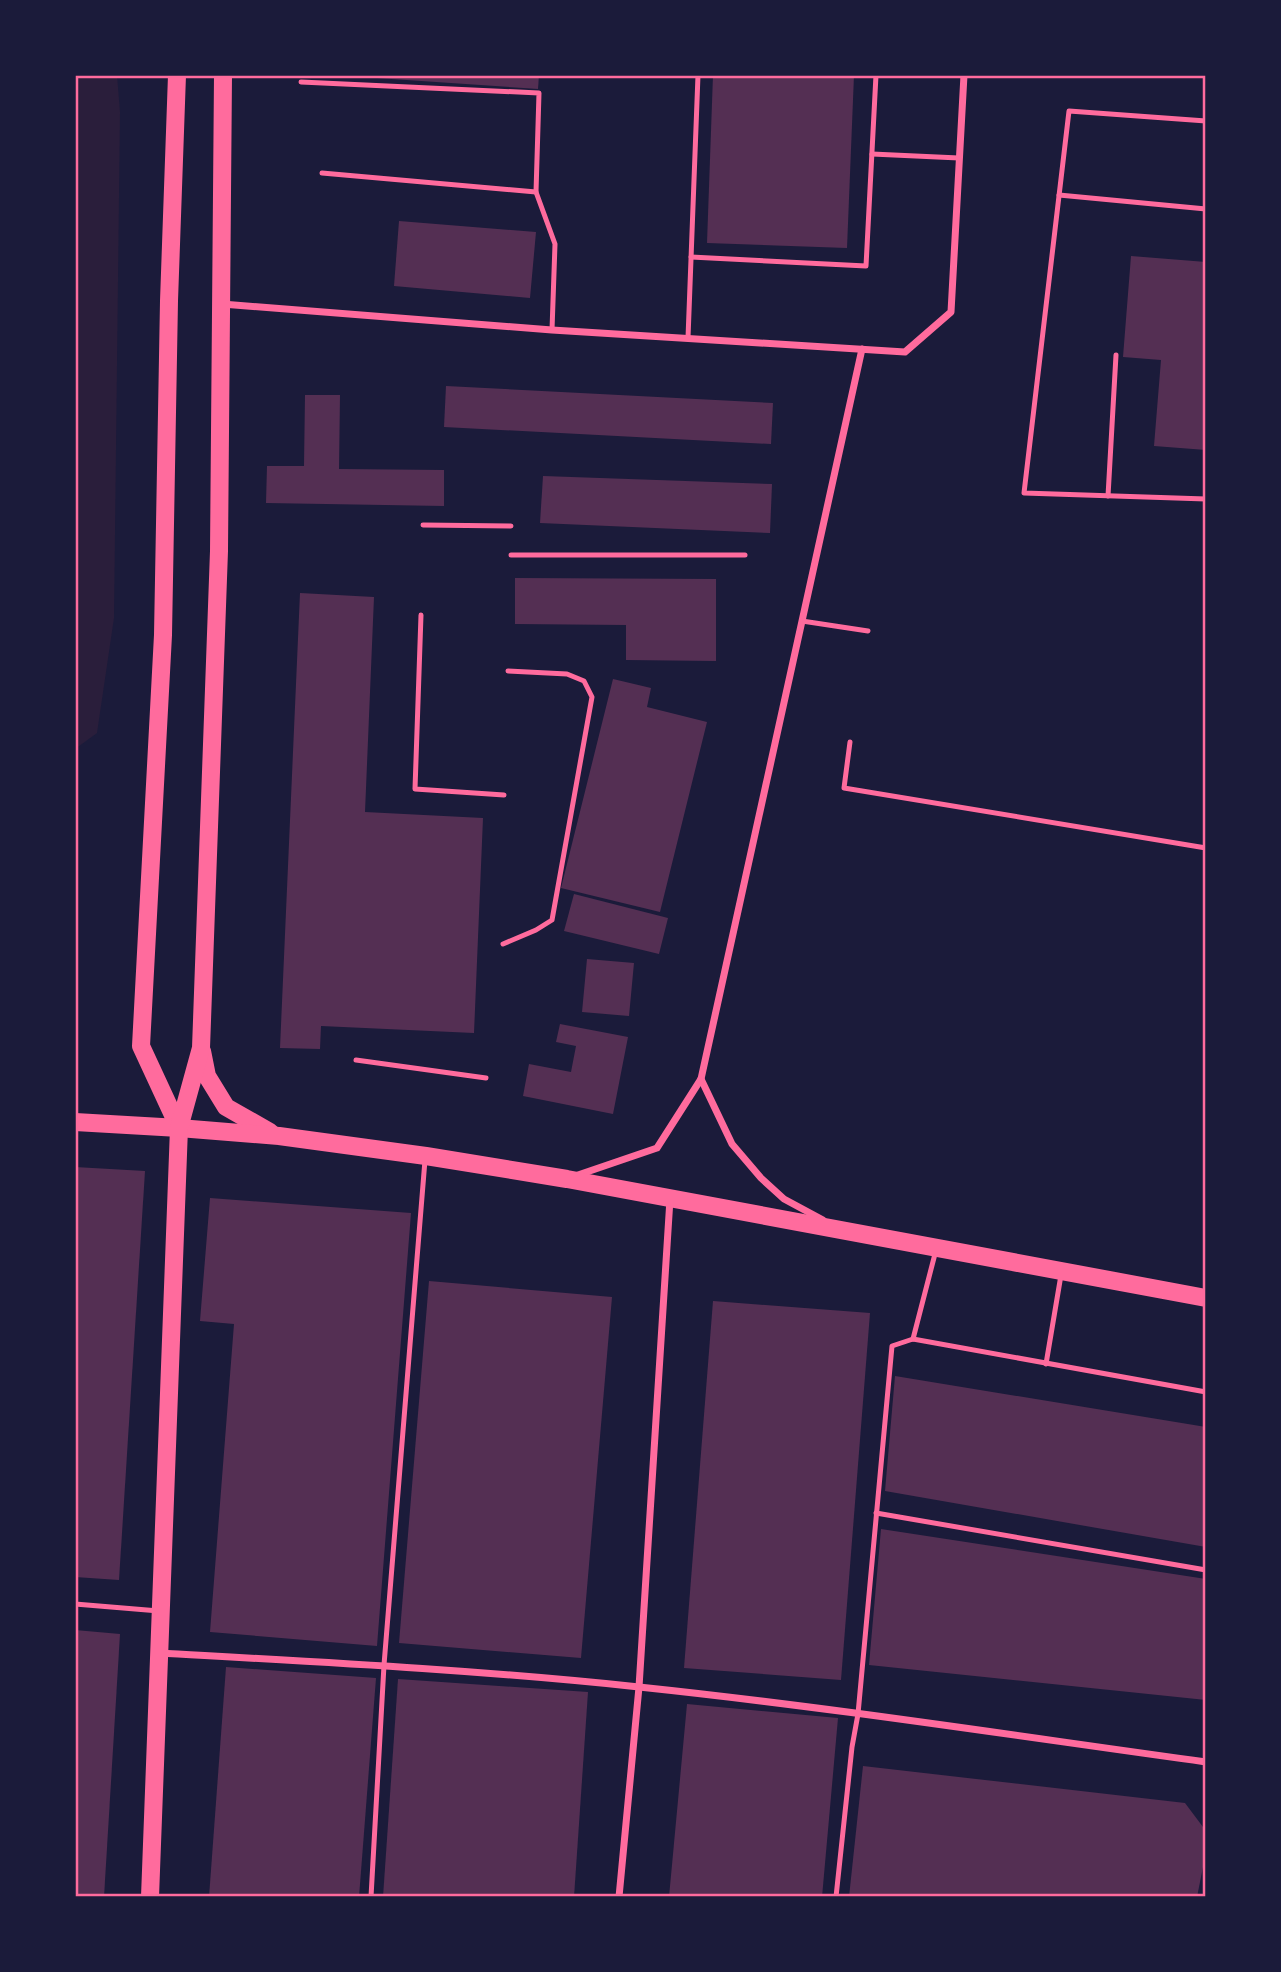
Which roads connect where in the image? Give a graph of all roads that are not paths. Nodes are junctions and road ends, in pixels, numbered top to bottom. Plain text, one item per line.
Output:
1 (177, 75) edge
2 (223, 75) edge
3 (698, 75) edge
4 (876, 75) edge
5 (964, 75) edge
6 (301, 82) dead end
7 (1206, 121) edge
8 (872, 154) junction
9 (959, 158) junction
10 (322, 173) dead end
11 (536, 192) junction
12 (1059, 195) junction
13 (1206, 209) edge
14 (691, 257) junction
15 (221, 304) junction
16 (552, 330) junction
17 (688, 338) junction
18 (862, 349) junction
19 (1116, 355) dead end
20 (1108, 496) junction
21 (1206, 499) edge
22 (423, 524) dead end
23 (511, 526) dead end
24 (511, 555) dead end
25 (745, 555) dead end
26 (421, 615) dead end
27 (802, 621) junction
28 (868, 631) dead end
29 (508, 671) dead end
30 (850, 742) dead end
31 (504, 795) dead end
32 (1206, 848) edge
33 (503, 944) dead end
34 (201, 1048) junction
35 (356, 1060) dead end
36 (486, 1078) dead end
37 (701, 1079) junction
38 (75, 1122) edge
39 (179, 1128) junction
40 (279, 1136) junction
41 (426, 1156) junction
42 (567, 1179) junction
43 (670, 1199) junction
44 (840, 1230) junction
45 (937, 1248) junction
46 (1062, 1272) junction
47 (1206, 1298) edge
48 (914, 1339) junction
49 (1046, 1364) junction
50 (1206, 1391) edge
51 (876, 1513) junction
52 (1206, 1570) edge
53 (75, 1604) edge
54 (161, 1612) junction
55 (159, 1653) junction
56 (384, 1665) junction
57 (639, 1687) junction
58 (858, 1714) junction
59 (1206, 1762) edge
60 (150, 1897) edge
61 (371, 1897) edge
62 (619, 1897) edge
63 (836, 1897) edge

1 - 39 main road
2 - 15 main road
3 - 14 lane
4 - 8 lane
5 - 9 street
6 - 11 lane
7 - 12 lane
8 - 9 lane
8 - 14 lane
9 - 18 street
10 - 11 lane
11 - 16 lane
12 - 13 lane
12 - 20 lane
14 - 17 lane
15 - 16 street
15 - 34 main road
16 - 17 street
17 - 18 street
18 - 27 street
19 - 20 lane
20 - 21 lane
22 - 23 lane
24 - 25 lane
26 - 31 lane
27 - 28 lane
27 - 37 street
29 - 33 lane
30 - 32 lane
34 - 39 main road
34 - 40 main road
35 - 36 lane
37 - 42 street
37 - 44 street
38 - 39 main road
39 - 40 main road
39 - 54 main road
40 - 41 main road
41 - 42 main road
41 - 56 lane
42 - 43 main road
43 - 44 main road
43 - 57 street
44 - 45 main road
45 - 46 main road
45 - 48 lane
46 - 47 main road
46 - 49 lane
48 - 49 lane
48 - 51 lane
49 - 50 lane
51 - 52 lane
51 - 58 lane
53 - 54 lane
54 - 55 main road
55 - 56 street
55 - 60 main road
56 - 57 street
56 - 61 lane
57 - 58 street
57 - 62 street
58 - 59 street
58 - 63 lane

